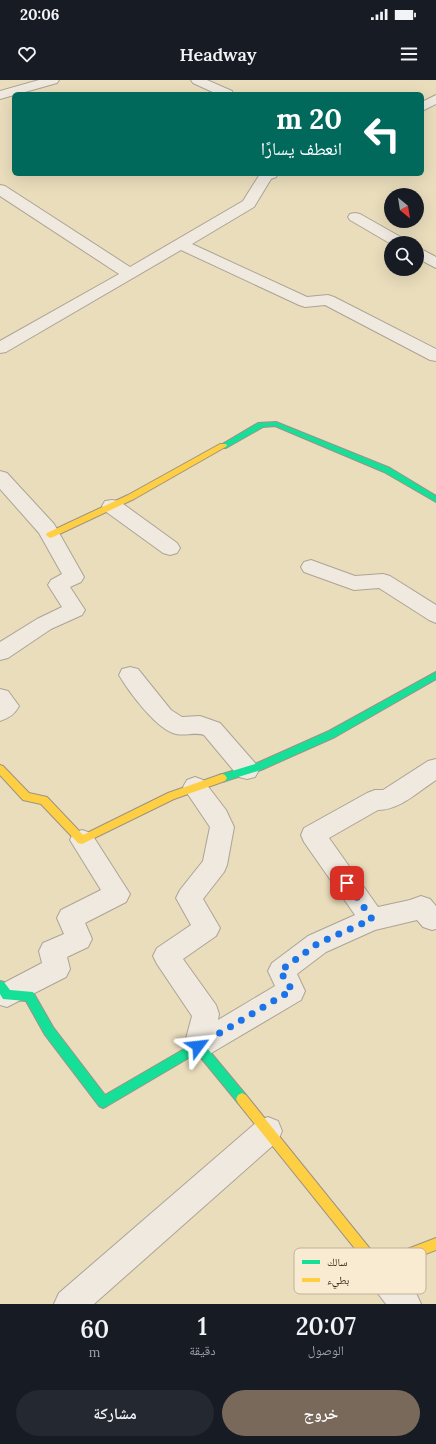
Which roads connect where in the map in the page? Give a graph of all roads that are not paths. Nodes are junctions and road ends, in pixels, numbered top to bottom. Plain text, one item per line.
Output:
1 (53, 80) edge
2 (197, 80) edge
3 (223, 92) edge
4 (0, 95) edge
5 (266, 176) edge
6 (0, 190) edge
7 (355, 217) dead end
8 (389, 236) edge
9 (180, 244) junction
10 (424, 256) edge
11 (436, 263) edge
12 (130, 274) junction
13 (0, 348) edge
14 (436, 356) edge
15 (0, 477) edge
16 (436, 499) edge
17 (112, 506) junction
18 (50, 535) junction
19 (170, 548) dead end
20 (311, 567) dead end
21 (435, 613) edge
22 (0, 652) edge
23 (130, 675) dead end
24 (436, 675) edge
25 (0, 698) edge
26 (0, 712) edge
27 (436, 768) edge
28 (0, 769) edge
29 (247, 770) junction
30 (195, 787) junction
31 (82, 840) junction
32 (436, 916) edge
33 (372, 919) junction
34 (3, 991) edge
35 (198, 1046) junction
36 (268, 1131) junction
37 (436, 1244) edge
38 (362, 1248) edge
39 (426, 1248) edge
40 (397, 1294) edge
41 (70, 1304) edge
42 (405, 1304) edge

1 - 4 street
2 - 3 street
5 - 9 street
6 - 12 street
7 - 8 street
9 - 12 street
9 - 14 street
10 - 11 street
12 - 13 street
15 - 18 street
16 - 17 street
17 - 18 street
17 - 19 street
18 - 22 street
20 - 21 street
23 - 29 street
24 - 29 street
25 - 26 street
27 - 33 street
28 - 31 street
29 - 30 street
30 - 31 street
30 - 35 street
31 - 34 street
32 - 33 street
33 - 35 street
34 - 35 street
35 - 36 street
36 - 38 street
36 - 41 street
37 - 39 street
40 - 42 street

